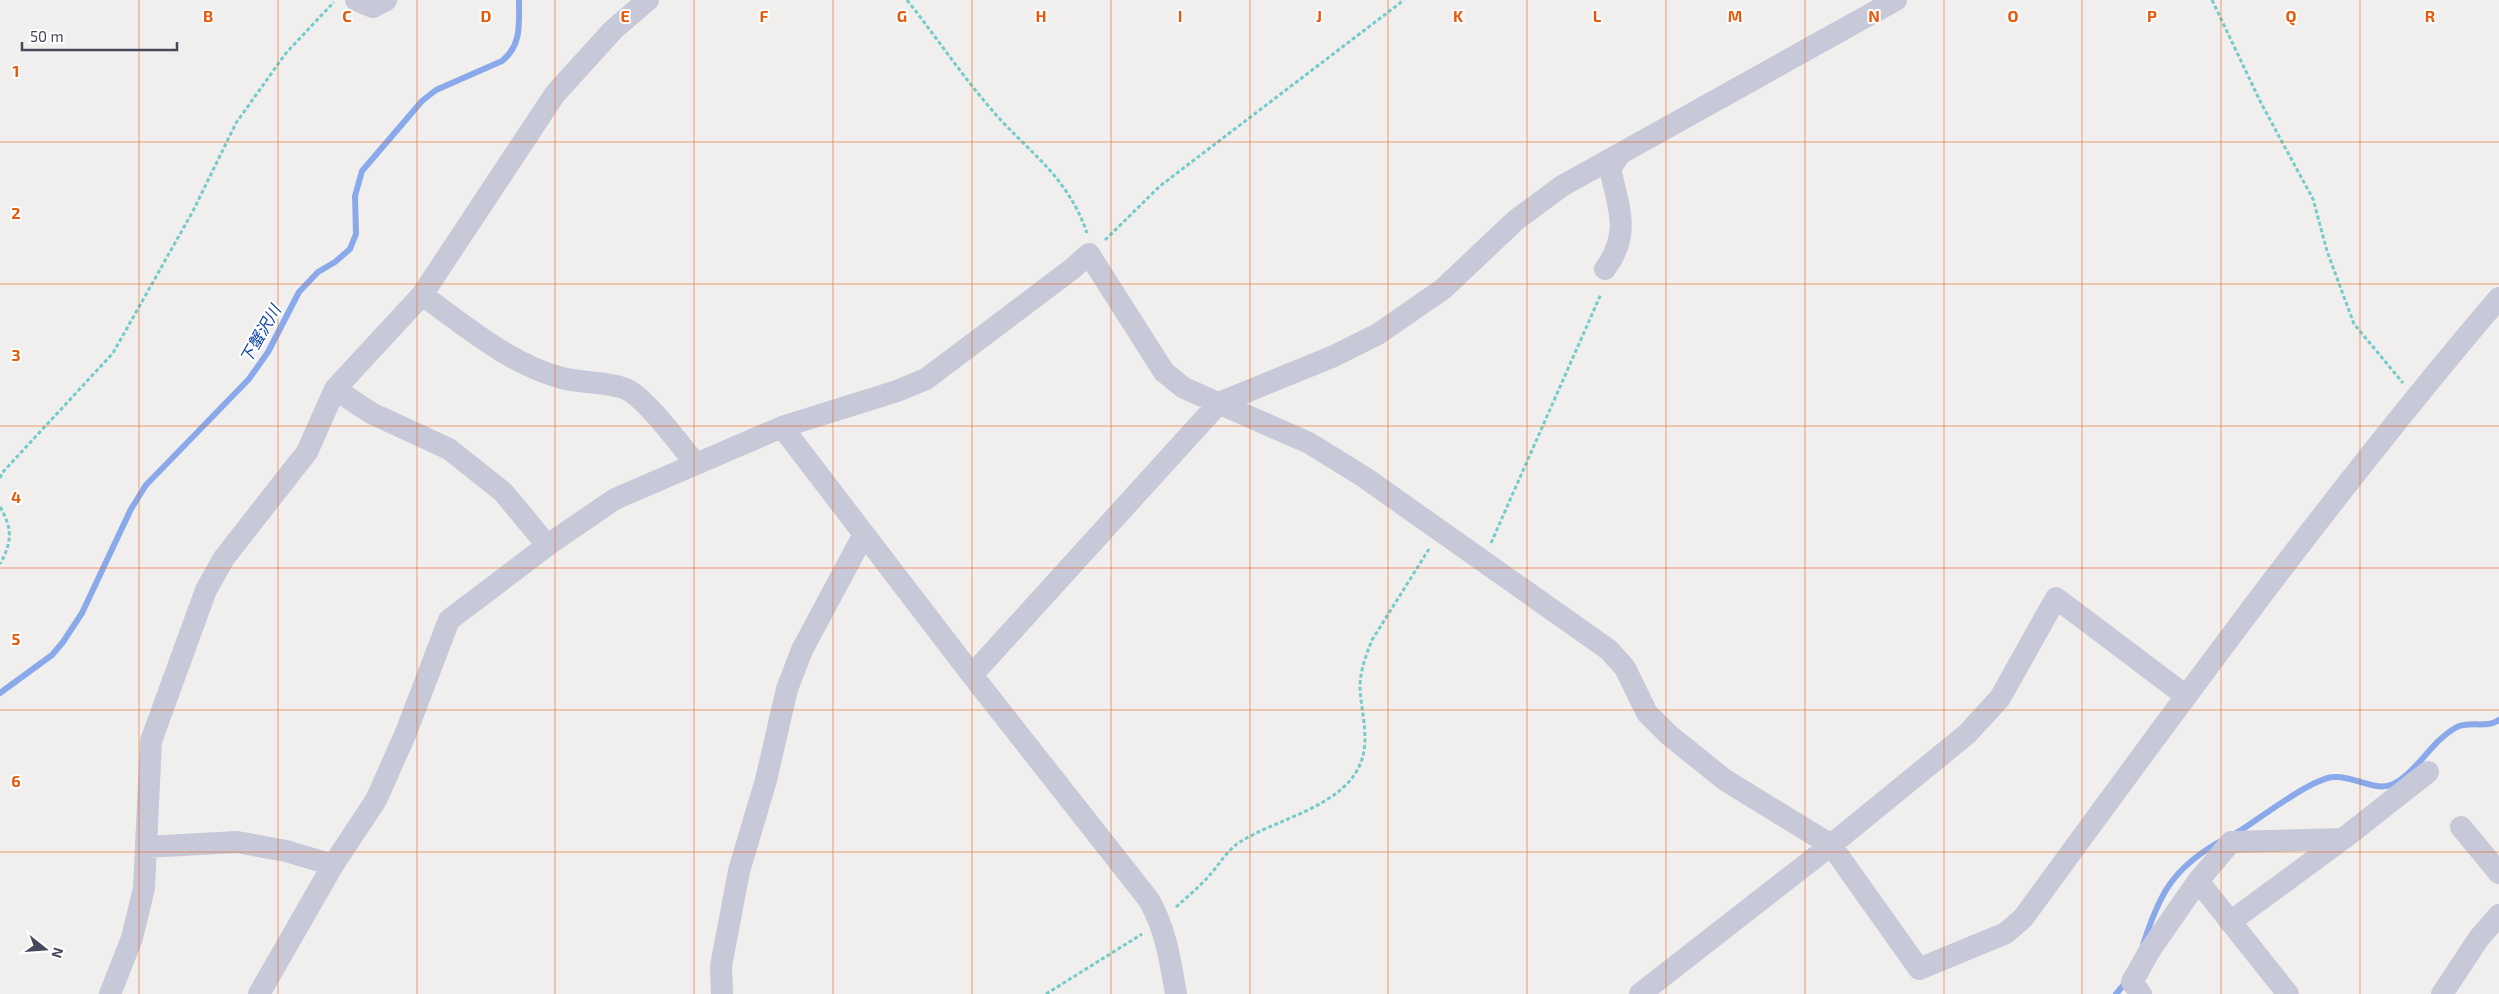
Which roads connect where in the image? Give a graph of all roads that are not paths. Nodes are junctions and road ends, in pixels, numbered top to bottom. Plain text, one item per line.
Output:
1 (356, 0) edge
2 (386, 0) edge
3 (648, 0) edge
4 (1896, 0) edge
5 (1620, 154) junction
6 (1605, 269) dead end
7 (422, 294) junction
8 (2499, 298) edge
9 (335, 389) junction
10 (1219, 403) junction
11 (782, 426) junction
12 (696, 464) junction
13 (864, 534) junction
14 (547, 545) junction
15 (972, 675) junction
16 (2186, 696) junction
17 (2428, 772) dead end
18 (2461, 827) dead end
19 (2343, 839) junction
20 (1831, 845) junction
21 (146, 847) junction
22 (333, 865) junction
23 (2499, 873) edge
24 (2198, 881) junction
25 (2498, 917) edge
26 (2230, 922) junction
27 (110, 994) edge
28 (259, 994) edge
29 (722, 994) edge
30 (1176, 994) edge
31 (1640, 994) edge
32 (2141, 994) edge
33 (2288, 994) edge
34 (2442, 994) edge

1 - 2 street
3 - 7 street
4 - 5 street
5 - 6 street
5 - 10 street
7 - 9 street
7 - 12 street
8 - 16 street
9 - 14 street
9 - 21 street
10 - 11 street
10 - 15 street
10 - 20 street
11 - 12 street
11 - 13 street
12 - 14 street
13 - 15 street
13 - 29 street
14 - 22 street
15 - 30 street
16 - 20 street
16 - 20 street
17 - 19 street
18 - 23 street
19 - 24 street
19 - 26 street
20 - 31 street
21 - 22 street
21 - 27 street
22 - 28 street
24 - 26 street
24 - 32 street
25 - 34 street
26 - 33 street

